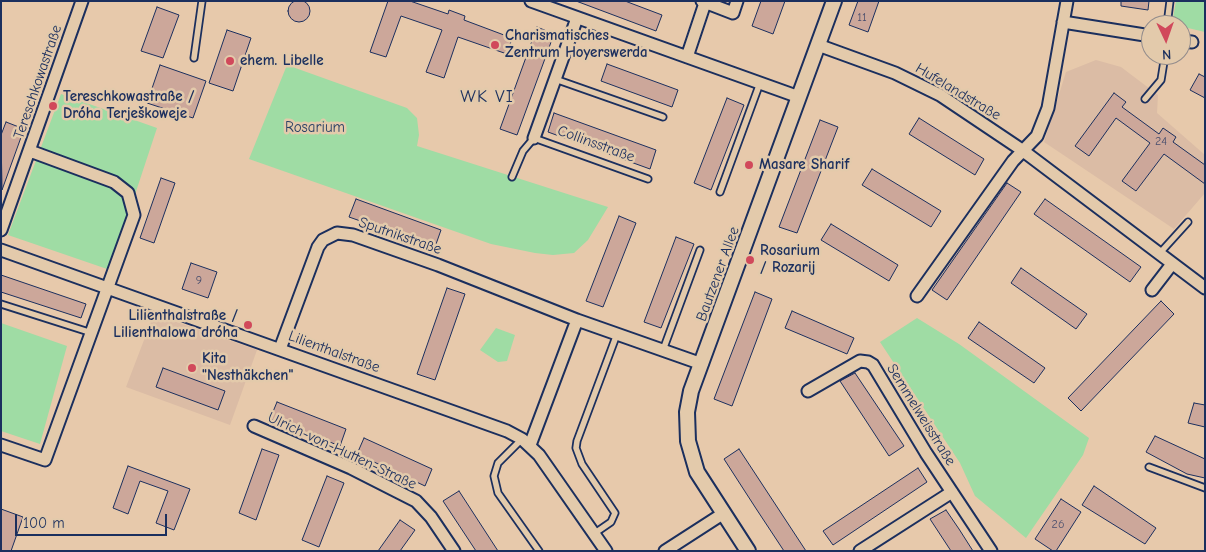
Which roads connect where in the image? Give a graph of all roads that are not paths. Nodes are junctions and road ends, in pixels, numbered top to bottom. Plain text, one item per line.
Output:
1 (82, 1) edge
2 (202, 1) edge
3 (531, 1) edge
4 (737, 1) edge
5 (834, 1) edge
6 (1067, 1) edge
7 (1170, 1) edge
8 (703, 2) edge
9 (1168, 15) edge
10 (577, 18) junction
11 (1064, 22) junction
12 (1141, 34) edge
13 (818, 45) junction
14 (687, 57) junction
15 (194, 58) dead end
16 (1164, 65) edge
17 (555, 79) junction
18 (760, 83) junction
19 (799, 96) junction
20 (1145, 99) dead end
21 (662, 117) dead end
22 (534, 138) junction
23 (1022, 150) junction
24 (30, 151) junction
25 (512, 177) dead end
26 (648, 179) dead end
27 (720, 192) dead end
28 (1188, 222) dead end
29 (1, 230) edge
30 (1, 250) edge
31 (700, 250) dead end
32 (1159, 254) junction
33 (1172, 264) junction
34 (108, 288) junction
35 (1205, 288) edge
36 (1152, 290) dead end
37 (917, 296) dead end
38 (1, 304) edge
39 (577, 320) junction
40 (92, 333) junction
41 (617, 334) junction
42 (280, 349) junction
43 (663, 350) junction
44 (702, 364) junction
45 (808, 390) dead end
46 (254, 426) dead end
47 (526, 442) junction
48 (1, 445) edge
49 (1149, 467) dead end
50 (1205, 488) edge
51 (952, 492) junction
52 (724, 513) junction
53 (595, 533) junction
54 (671, 549) edge
55 (454, 551) edge
56 (539, 551) edge
57 (606, 551) edge
58 (748, 551) edge
59 (860, 551) edge
60 (991, 551) edge

1 - 24 street, Tereschkowastraße
2 - 15 lane
3 - 10 street
4 - 8 street
5 - 13 street, Bautzener Allee
6 - 11 street
7 - 9 lane
8 - 14 street
10 - 14 street
10 - 17 street, Collinsstraße
11 - 12 street
11 - 23 street
13 - 19 street, Bautzener Allee
13 - 23 street, Hufelandstraße
14 - 18 street
16 - 20 lane
17 - 21 lane
17 - 22 street, Collinsstraße
18 - 19 street
18 - 27 lane
19 - 44 street, Bautzener Allee
22 - 25 lane, Collinsstraße
22 - 26 lane, Collinsstraße
23 - 32 street, Hufelandstraße
23 - 37 street
24 - 29 street, Tereschkowastraße
24 - 34 street
28 - 32 lane
30 - 34 street, Lilienthalstraße
31 - 43 lane
32 - 33 street, Hufelandstraße
33 - 35 street, Hufelandstraße
33 - 36 street
34 - 40 street
34 - 42 street, Lilienthalstraße
38 - 40 lane
39 - 41 street, Sputnikstraße
39 - 42 street, Sputnikstraße
39 - 47 street
40 - 48 street
41 - 43 street, Sputnikstraße
41 - 53 lane
42 - 47 street, Lilienthalstraße
43 - 44 street, Sputnikstraße
44 - 52 street, Bautzener Allee
45 - 51 street, Semmelweisstraße
46 - 55 street, Ulrich-von-Hutten-Straße
47 - 53 street
47 - 56 lane
49 - 50 lane
51 - 59 street
51 - 60 street, Semmelweisstraße
52 - 54 street
52 - 58 street, Bautzener Allee
53 - 57 street

